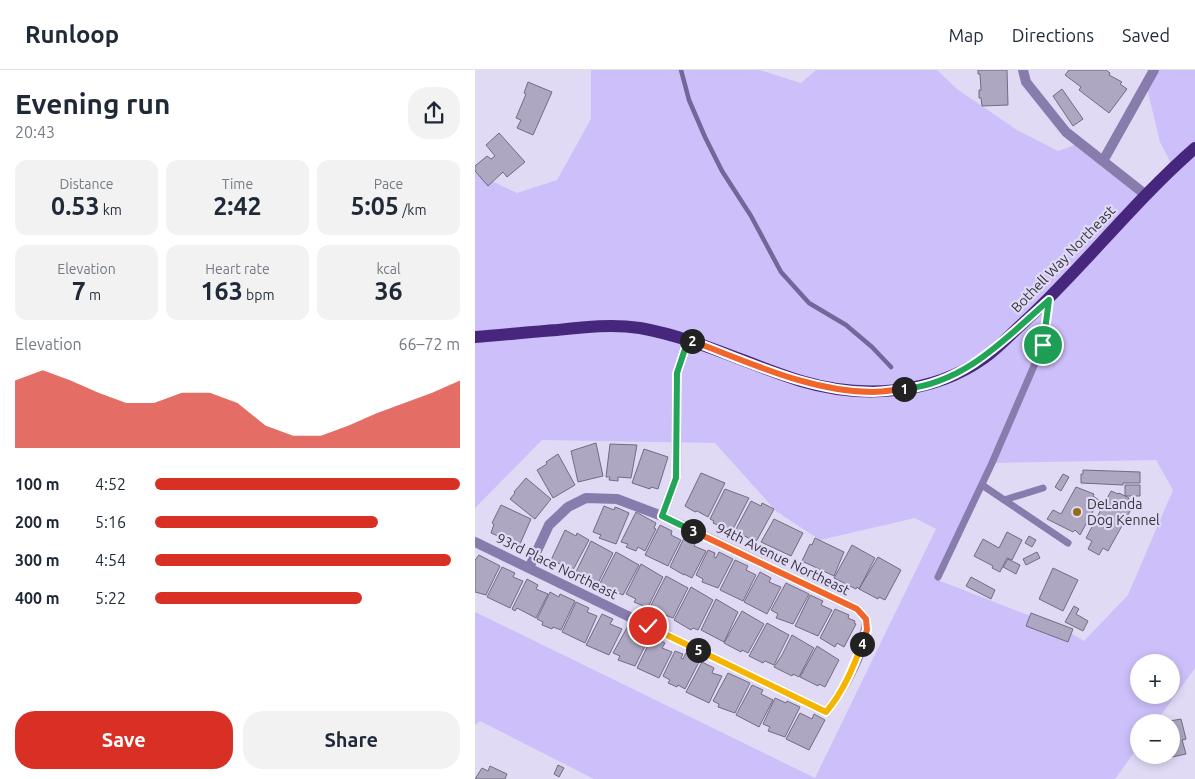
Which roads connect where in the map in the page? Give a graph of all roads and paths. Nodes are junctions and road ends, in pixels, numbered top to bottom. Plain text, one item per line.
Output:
1 (1023, 70) edge
2 (1154, 70) edge
3 (1195, 148) edge
4 (1103, 161) junction
5 (1145, 195) junction
6 (1049, 300) junction
7 (475, 337) edge
8 (688, 340) junction
9 (982, 486) junction
10 (1043, 488) dead end
11 (1004, 500) junction
12 (662, 516) junction
13 (475, 542) edge
14 (1068, 543) dead end
15 (529, 568) junction
16 (938, 576) dead end
17 (851, 671) joint

1 - 4 street
2 - 4 street
3 - 5 main road, Bothell Way Northeast
4 - 5 street
5 - 6 main road, Bothell Way Northeast
6 - 8 main road, Bothell Way Northeast
6 - 9 lane
7 - 8 main road, Bothell Way Northeast
8 - 12 street
9 - 11 lane
9 - 16 lane
10 - 11 lane
11 - 14 lane
12 - 15 street, 94th Avenue Northeast
12 - 17 street, 94th Avenue Northeast
13 - 15 street, 93rd Place Northeast
15 - 17 street, 93rd Place Northeast

